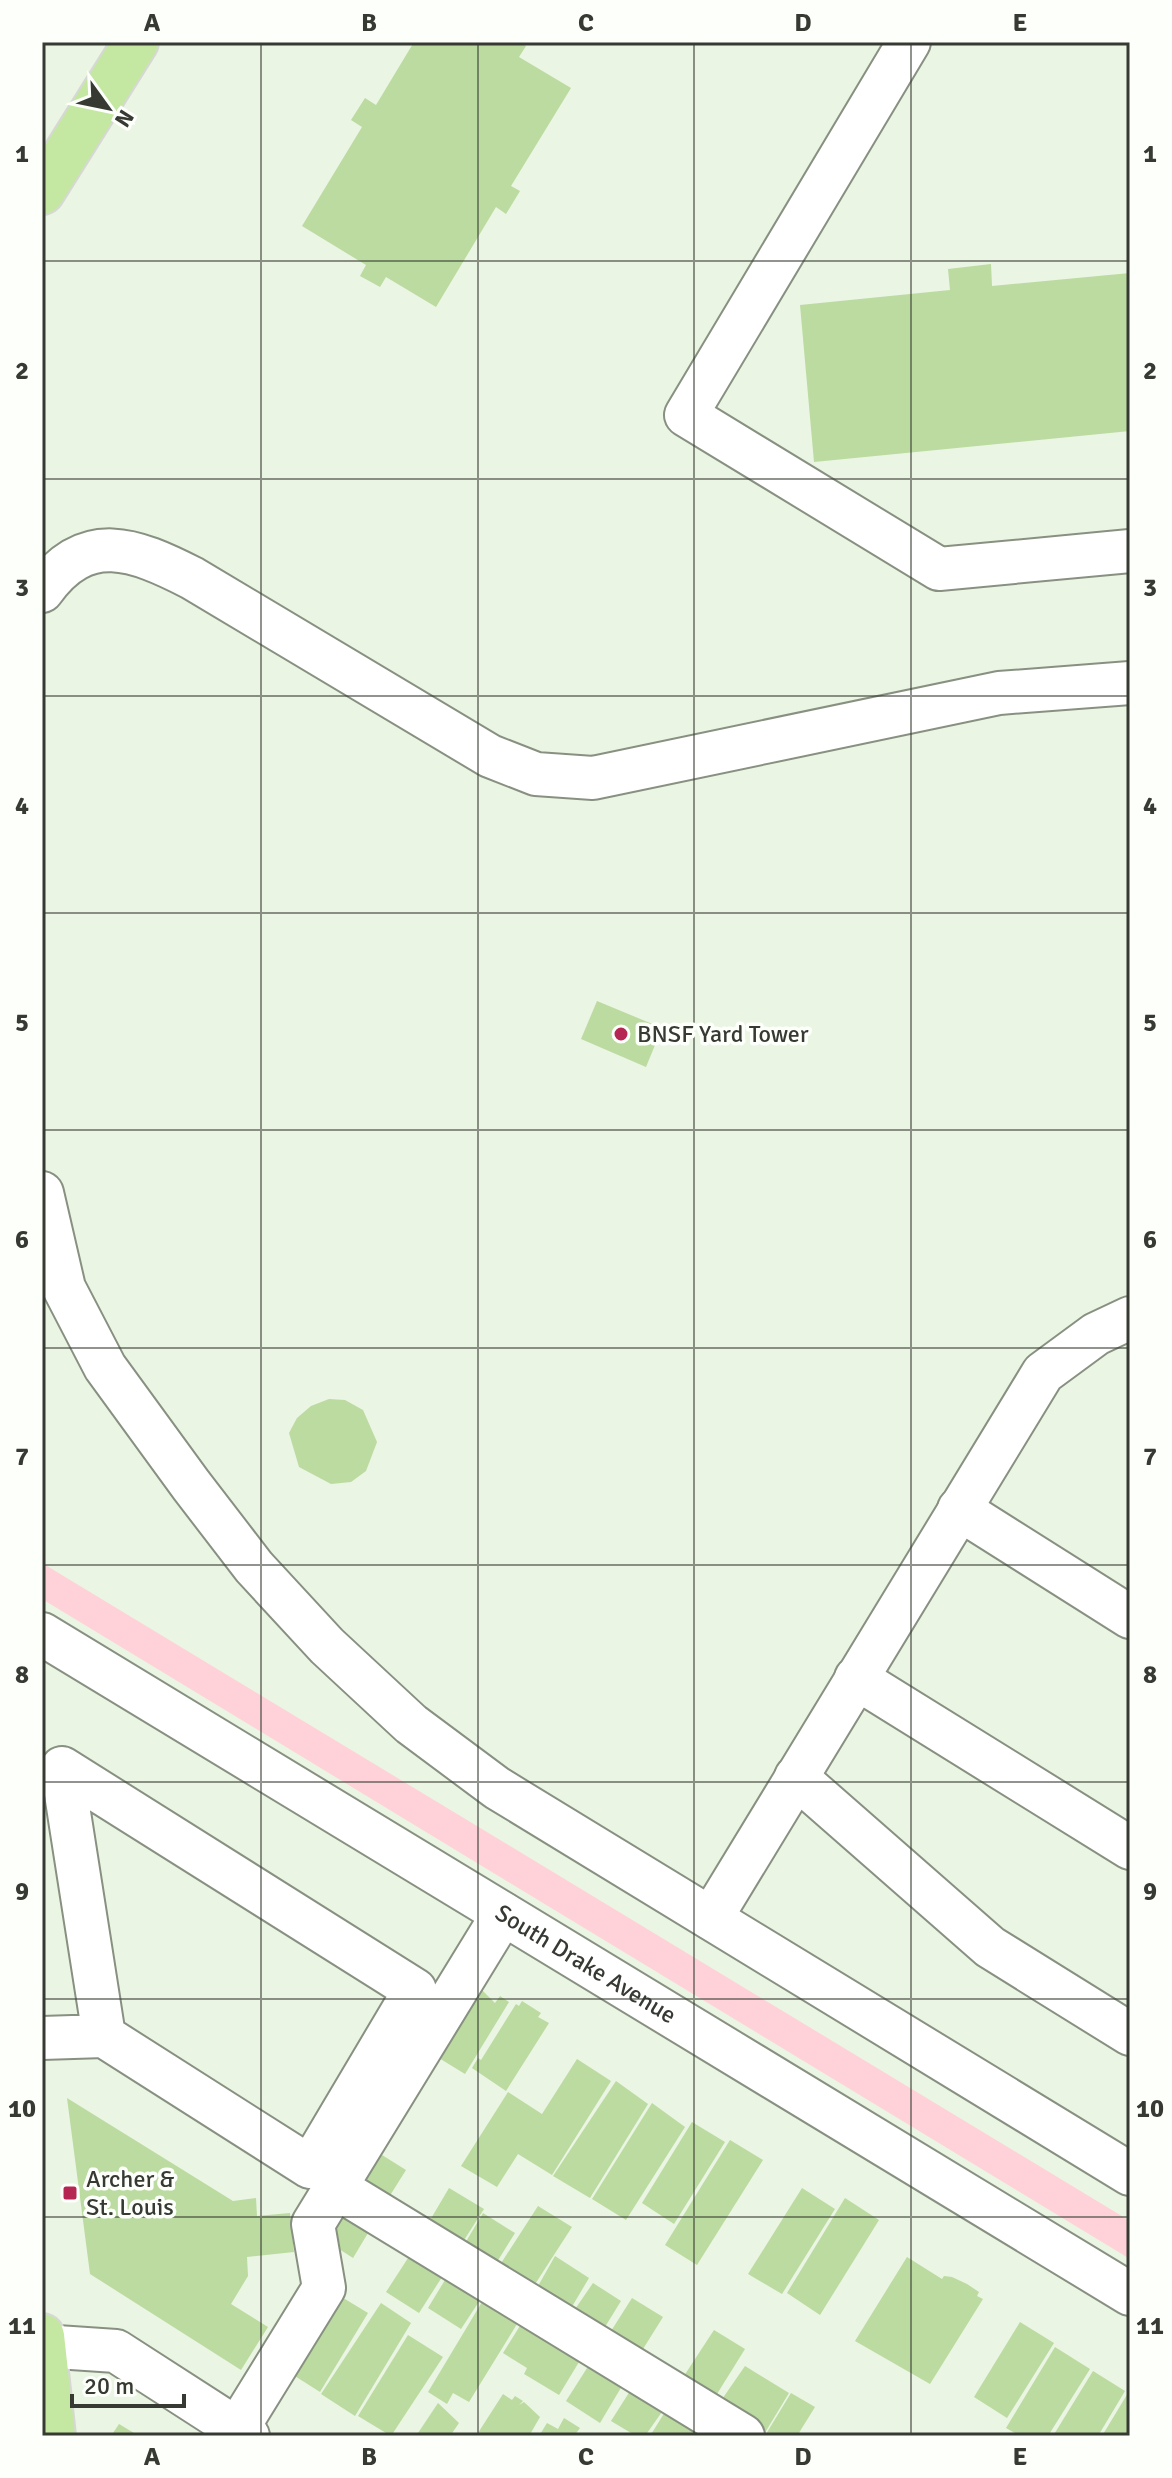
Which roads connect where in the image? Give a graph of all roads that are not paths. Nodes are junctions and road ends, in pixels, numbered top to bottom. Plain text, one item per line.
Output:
1 (136, 42) edge
2 (909, 42) edge
3 (42, 192) edge
4 (1130, 551) edge
5 (42, 591) edge
6 (1130, 683) edge
7 (42, 1193) edge
8 (1119, 1336) edge
9 (959, 1509) junction
10 (1130, 1617) edge
11 (42, 1634) edge
12 (856, 1678) junction
13 (796, 1777) junction
14 (1130, 1848) edge
15 (503, 1914) junction
16 (711, 1918) junction
17 (1130, 2034) edge
18 (104, 2036) junction
19 (42, 2038) edge
20 (1130, 2174) edge
21 (335, 2187) junction
22 (1130, 2294) edge
23 (42, 2343) edge
24 (243, 2433) edge
25 (53, 2436) edge
26 (743, 2436) edge

1 - 3 main road
2 - 4 street
5 - 6 street
7 - 16 street
8 - 9 street
9 - 10 street
9 - 12 street
11 - 15 street, South Drake Avenue
12 - 13 street
12 - 14 street
13 - 16 street
13 - 17 street
15 - 21 street
15 - 22 street, South Drake Avenue
16 - 20 street
18 - 18 street
18 - 19 street
21 - 24 street
21 - 26 street
23 - 24 street
23 - 25 main road

